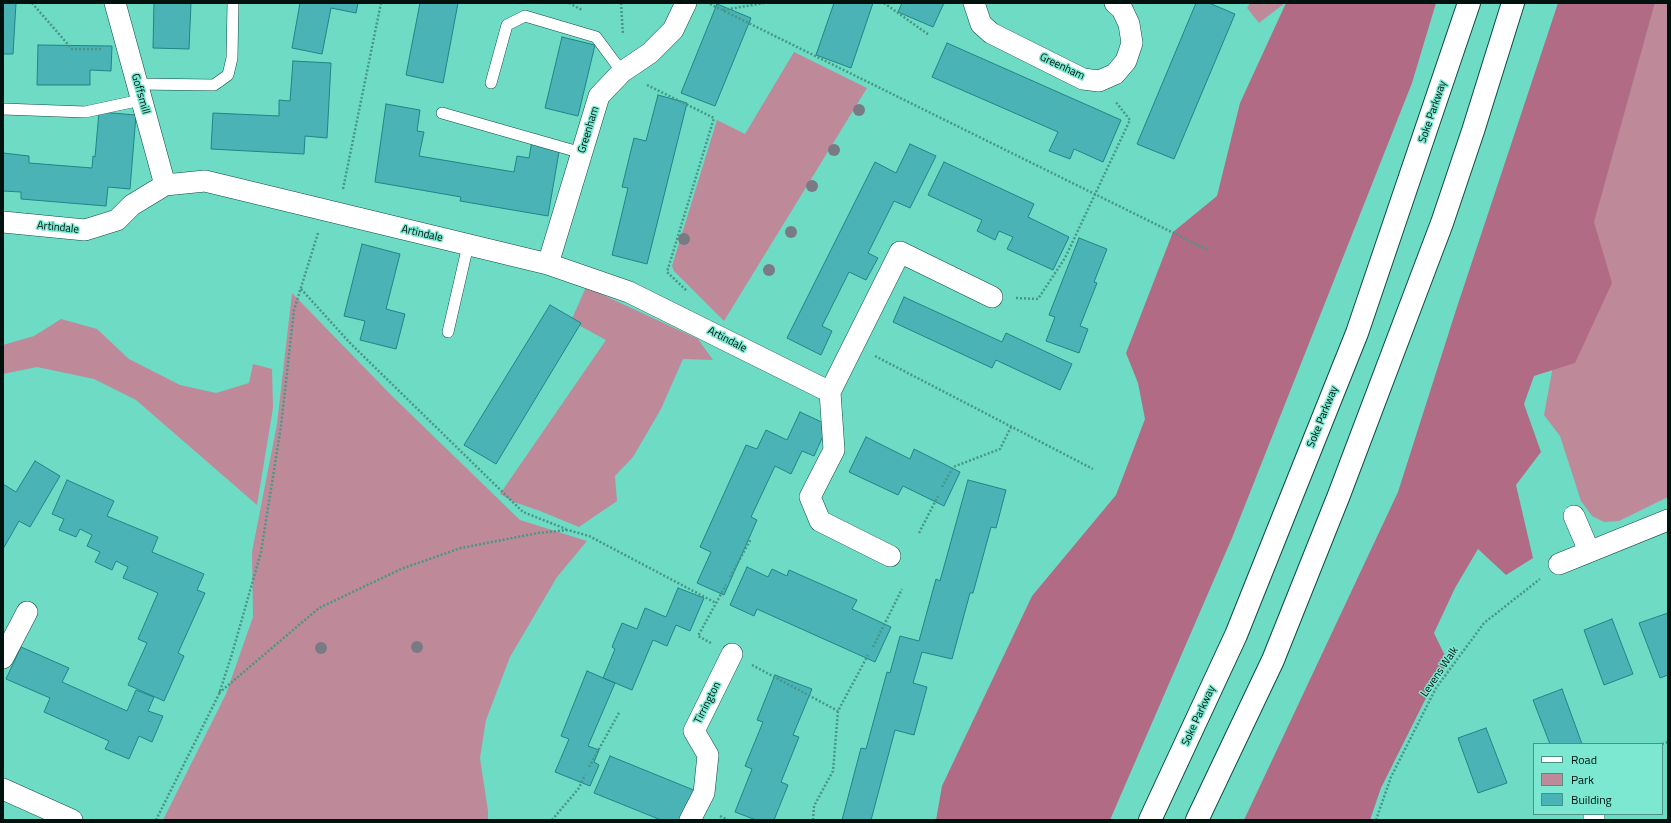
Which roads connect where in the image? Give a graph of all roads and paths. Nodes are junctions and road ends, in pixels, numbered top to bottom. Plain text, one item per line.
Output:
1 (32, 3) edge
2 (115, 3) edge
3 (233, 3) edge
4 (381, 3) edge
5 (621, 3) edge
6 (686, 3) edge
7 (708, 3) edge
8 (764, 3) edge
9 (884, 3) edge
10 (974, 3) edge
11 (1115, 3) edge
12 (1469, 3) edge
13 (1513, 3) edge
14 (722, 10) junction
15 (622, 35) dead end
16 (930, 35) dead end
17 (127, 48) junction
18 (622, 72) junction
19 (1099, 81) junction
20 (491, 83) dead end
21 (139, 92) junction
22 (3, 109) edge
23 (442, 113) dead end
24 (582, 153) junction
25 (165, 185) junction
26 (342, 192) dead end
27 (1096, 194) junction
28 (3, 222) edge
29 (318, 232) dead end
30 (468, 245) junction
31 (1208, 250) dead end
32 (548, 264) junction
33 (301, 289) junction
34 (690, 294) dead end
35 (992, 297) joint
36 (448, 332) dead end
37 (853, 345) junction
38 (830, 392) junction
39 (1011, 427) junction
40 (1093, 469) dead end
41 (942, 487) dead end
42 (938, 496) dead end
43 (1574, 516) dead end
44 (1668, 520) edge
45 (568, 530) junction
46 (919, 533) dead end
47 (751, 539) dead end
48 (1589, 551) junction
49 (890, 556) dead end
50 (1559, 564) joint
51 (730, 578) dead end
52 (902, 589) dead end
53 (716, 604) dead end
54 (28, 612) dead end
55 (873, 647) dead end
56 (732, 654) dead end
57 (868, 655) dead end
58 (3, 658) edge
59 (219, 694) junction
60 (620, 710) dead end
61 (590, 767) dead end
62 (585, 775) dead end
63 (3, 789) edge
64 (72, 820) edge
65 (156, 820) edge
66 (552, 820) edge
67 (690, 820) edge
68 (813, 820) edge
69 (1150, 820) edge
70 (1197, 820) edge
71 (1376, 820) edge

1 - 17 path
2 - 17 street, Goffsmill
3 - 21 lane
4 - 26 path
5 - 15 path
6 - 18 street, Greenham
7 - 14 path
8 - 14 path
9 - 16 path
10 - 19 street, Greenham
11 - 19 street, Greenham
12 - 69 highway, Soke Parkway
13 - 70 highway
14 - 27 path
17 - 21 street, Goffsmill
18 - 20 lane
18 - 24 street, Greenham
18 - 34 path
19 - 27 path
21 - 22 lane
21 - 25 street, Goffsmill
23 - 24 lane
24 - 32 street, Greenham
25 - 28 street, Artindale
25 - 30 street, Artindale
27 - 31 path
27 - 35 path
29 - 33 path
30 - 32 street, Artindale
30 - 36 lane
32 - 38 street, Artindale
33 - 45 path
33 - 59 path
35 - 37 street
37 - 38 street
37 - 39 path
38 - 49 street
39 - 40 path
39 - 41 path
42 - 46 path
43 - 48 street
44 - 48 street
45 - 53 path
45 - 59 path
47 - 51 path
48 - 50 street
50 - 71 path, Levens Walk
52 - 55 path
54 - 58 street
56 - 67 street, Tirrington
57 - 68 path
59 - 65 path
60 - 61 path
62 - 66 path
63 - 64 street

